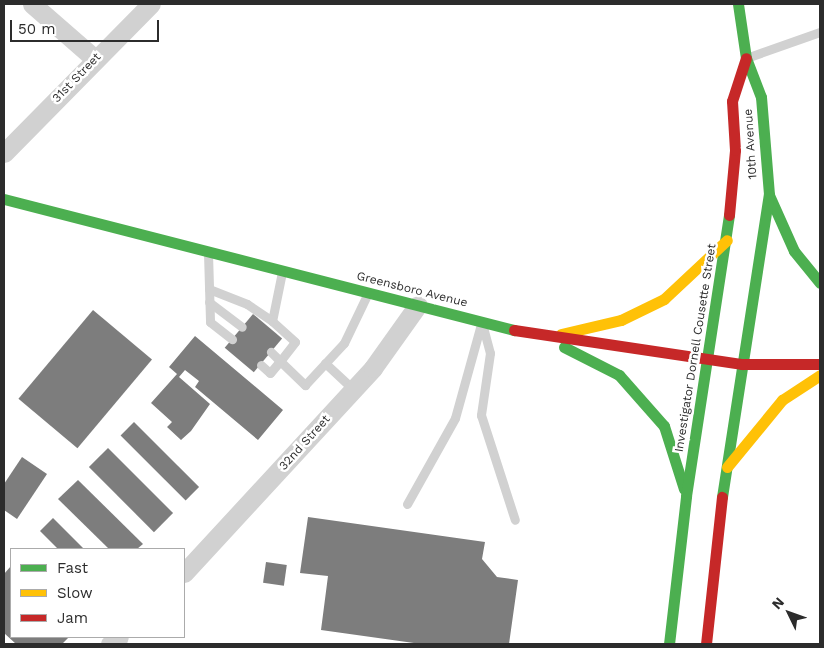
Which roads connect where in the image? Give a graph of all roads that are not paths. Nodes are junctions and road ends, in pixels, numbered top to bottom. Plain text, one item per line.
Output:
1 (32, 4) edge
2 (151, 4) edge
3 (738, 4) edge
4 (820, 32) edge
5 (746, 58) junction
6 (96, 59) junction
7 (4, 153) edge
8 (769, 195) junction
9 (4, 199) edge
10 (727, 240) junction
11 (208, 251) junction
12 (282, 270) junction
13 (820, 283) edge
14 (208, 289) junction
15 (368, 292) junction
16 (209, 302) junction
17 (418, 305) junction
18 (272, 321) junction
19 (482, 322) junction
20 (242, 327) dead end
21 (545, 338) junction
22 (232, 339) dead end
23 (271, 352) dead end
24 (280, 360) junction
25 (707, 360) junction
26 (324, 363) junction
27 (742, 364) junction
28 (820, 364) edge
29 (260, 365) dead end
30 (820, 375) edge
31 (353, 389) junction
32 (725, 470) junction
33 (686, 496) junction
34 (407, 504) dead end
35 (515, 520) dead end
36 (185, 572) edge
37 (669, 644) edge
38 (706, 644) edge

1 - 6 street
2 - 6 street, 31st Street
3 - 5 main road, 10th Avenue
4 - 5 lane
5 - 8 main road, 10th Avenue
5 - 10 main road, Investigator Dornell Cousette Street
6 - 7 street, 31st Street
8 - 13 main road
8 - 27 main road
9 - 11 main road, Greensboro Avenue
10 - 21 main road
10 - 25 main road, Investigator Dornell Cousette Street
11 - 12 main road, Greensboro Avenue
11 - 14 lane
12 - 15 main road, Greensboro Avenue
12 - 18 lane
14 - 16 lane
14 - 18 lane
15 - 17 main road, Greensboro Avenue
15 - 26 lane
16 - 20 lane
16 - 22 lane
17 - 19 main road, Greensboro Avenue
17 - 31 street, 32nd Street
18 - 24 lane
19 - 21 main road, Greensboro Avenue
19 - 34 lane
19 - 35 lane
21 - 25 main road, Greensboro Avenue
21 - 33 main road
23 - 24 lane
24 - 26 lane
24 - 29 lane
25 - 27 main road, Greensboro Avenue
25 - 33 main road, Investigator Dornell Cousette Street
26 - 31 lane
27 - 28 main road, Greensboro Avenue
27 - 32 main road
30 - 32 main road
31 - 36 street, 32nd Street
32 - 38 main road
33 - 37 main road, Investigator Dornell Cousette Street

